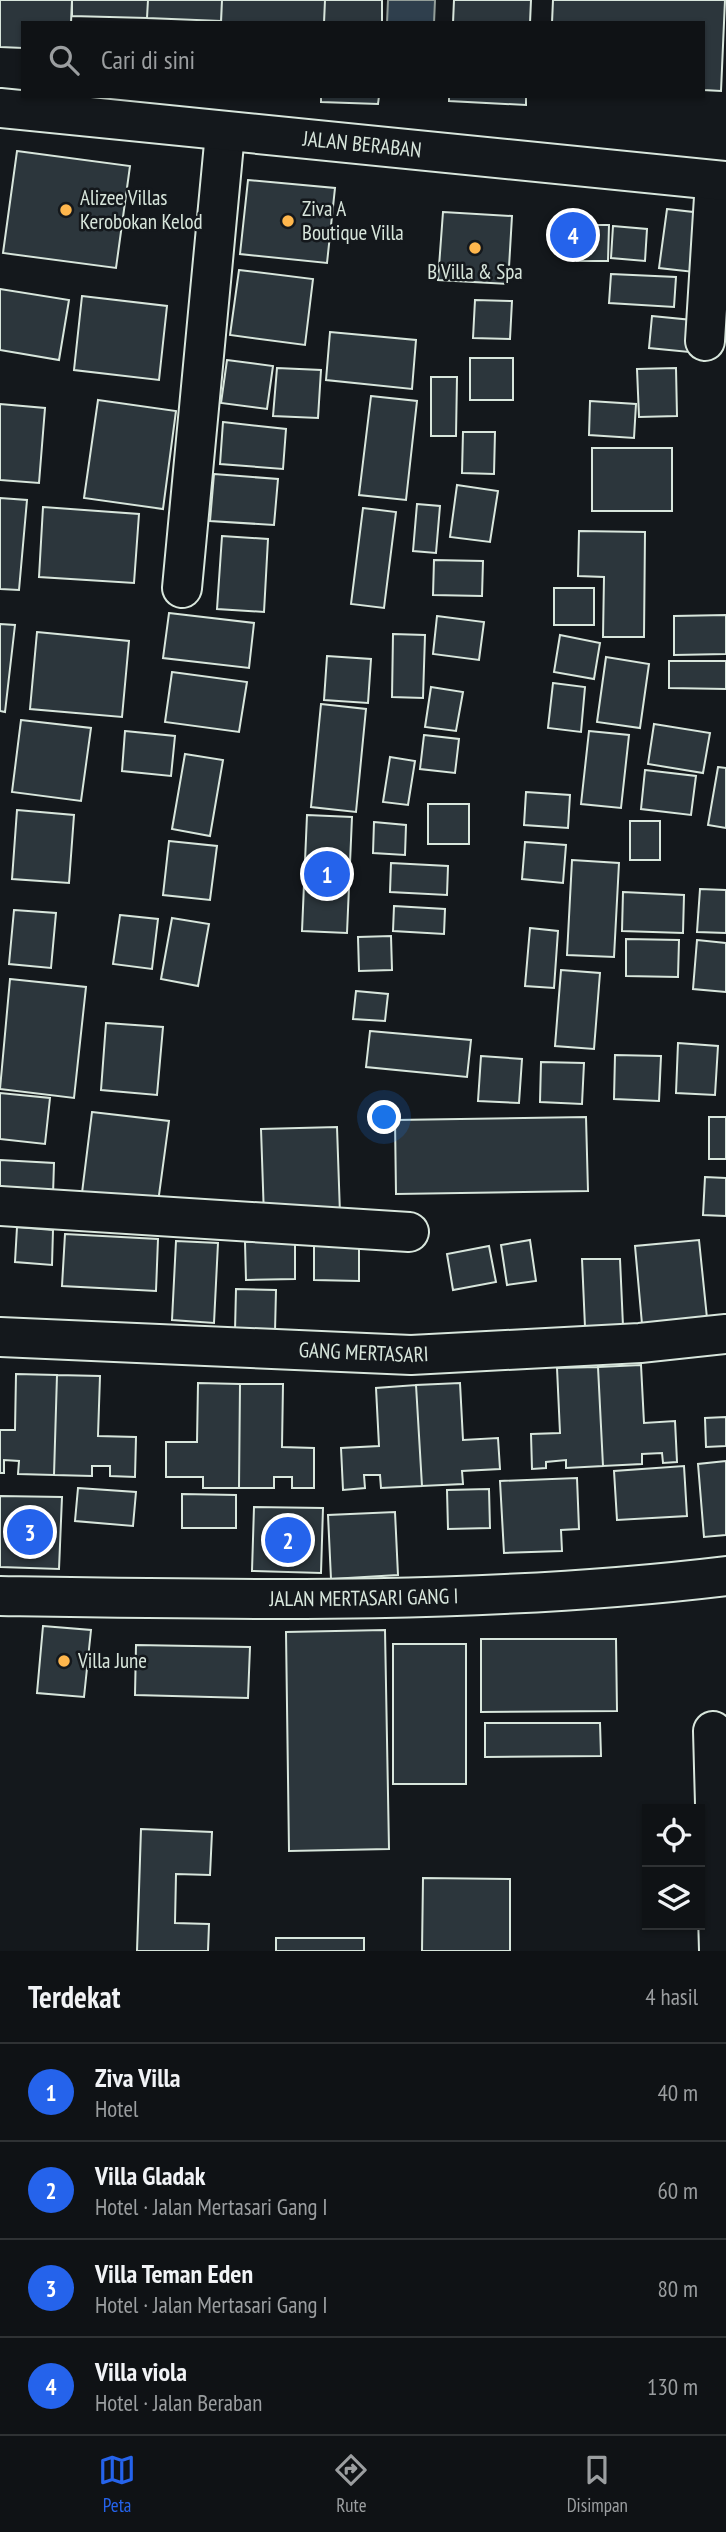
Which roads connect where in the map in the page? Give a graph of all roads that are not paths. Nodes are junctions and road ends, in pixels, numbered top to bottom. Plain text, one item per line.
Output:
1 (0, 108) edge
2 (225, 132) junction
3 (721, 181) edge
4 (705, 341) dead end
5 (182, 588) dead end
6 (0, 1206) edge
7 (409, 1232) dead end
8 (726, 1334) edge
9 (0, 1337) edge
10 (726, 1576) edge
11 (0, 1596) edge
12 (713, 1731) dead end
13 (719, 1951) edge

1 - 2 street, JALAN BERABAN
2 - 3 street, JALAN BERABAN
2 - 5 street
3 - 4 street
6 - 7 street
8 - 9 street, GANG MERTASARI
10 - 11 street, JALAN MERTASARI GANG I
12 - 13 street

